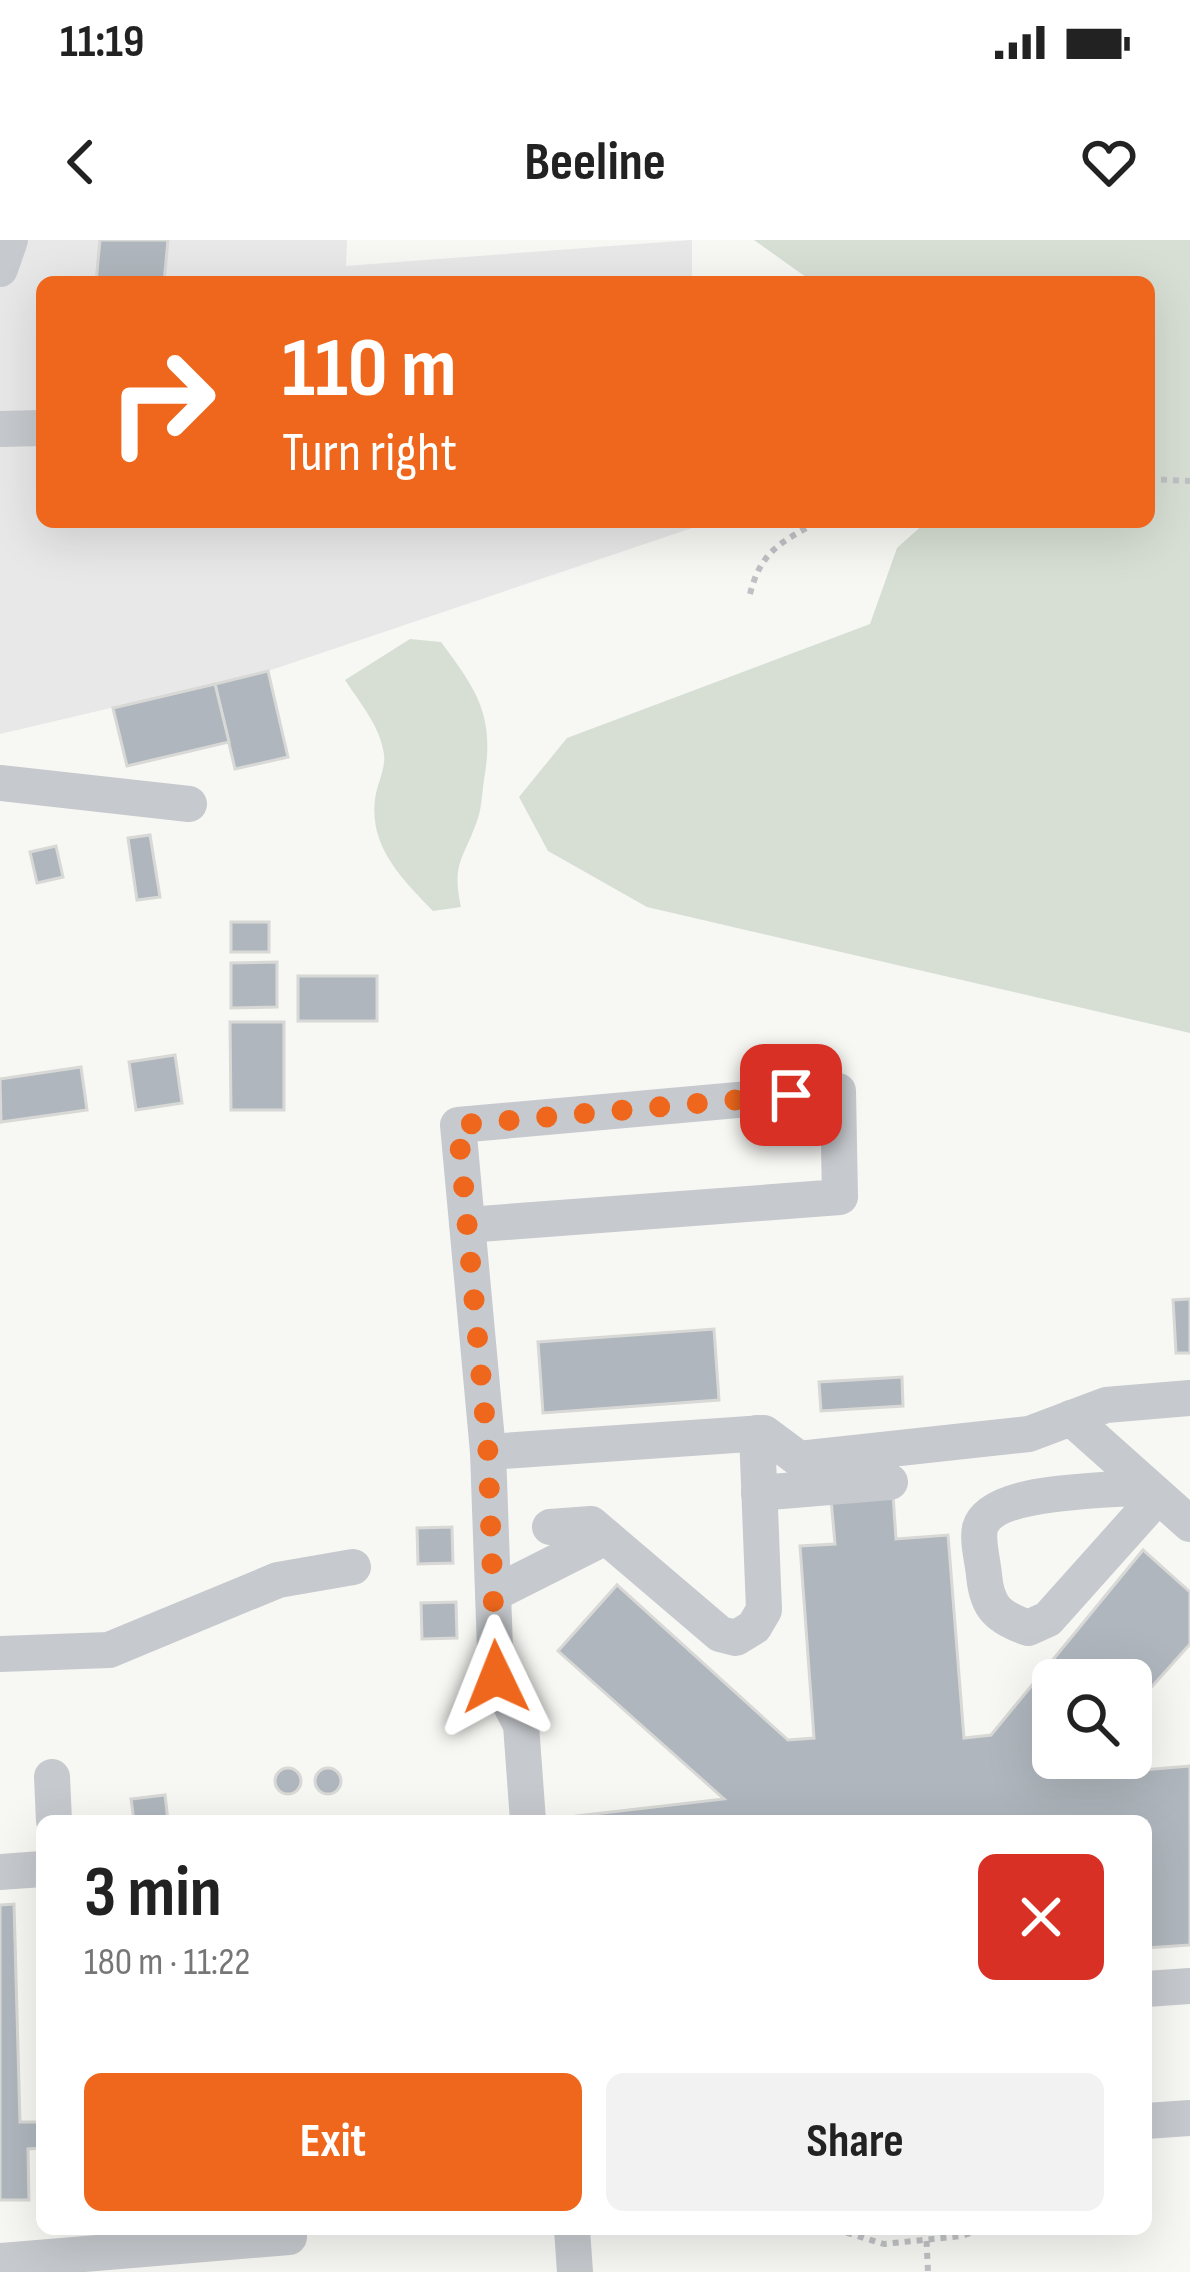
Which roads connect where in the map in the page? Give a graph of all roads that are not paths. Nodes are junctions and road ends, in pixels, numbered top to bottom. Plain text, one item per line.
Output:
1 (10, 240) edge
2 (0, 269) edge
3 (36, 428) edge
4 (0, 430) edge
5 (0, 783) edge
6 (189, 804) dead end
7 (467, 1226) junction
8 (1190, 1397) edge
9 (1071, 1418) junction
10 (757, 1433) junction
11 (488, 1452) junction
12 (890, 1482) dead end
13 (1153, 1491) junction
14 (759, 1493) junction
15 (1190, 1524) edge
16 (550, 1528) dead end
17 (606, 1537) junction
18 (353, 1568) dead end
19 (493, 1594) junction
20 (0, 1654) edge
21 (523, 1747) junction
22 (52, 1778) dead end
23 (54, 1815) edge
24 (528, 1815) edge
25 (550, 1815) edge
26 (36, 1869) edge
27 (0, 1872) edge
28 (1190, 1985) edge
29 (1152, 1988) edge
30 (1190, 2118) edge
31 (1152, 2121) edge
32 (289, 2235) edge
33 (572, 2235) edge
34 (0, 2260) edge
35 (575, 2272) edge

1 - 2 lane
3 - 4 lane
5 - 6 lane
7 - 7 lane
7 - 11 lane
8 - 9 lane
9 - 10 lane
9 - 13 lane
10 - 11 lane
10 - 14 lane
11 - 19 lane
12 - 14 lane
13 - 13 lane
13 - 15 lane
14 - 17 lane
16 - 17 lane
17 - 19 lane
18 - 20 lane
19 - 21 lane
21 - 24 lane
21 - 25 lane
22 - 23 lane
26 - 27 lane
28 - 29 lane
30 - 31 lane
32 - 34 lane
33 - 35 lane

